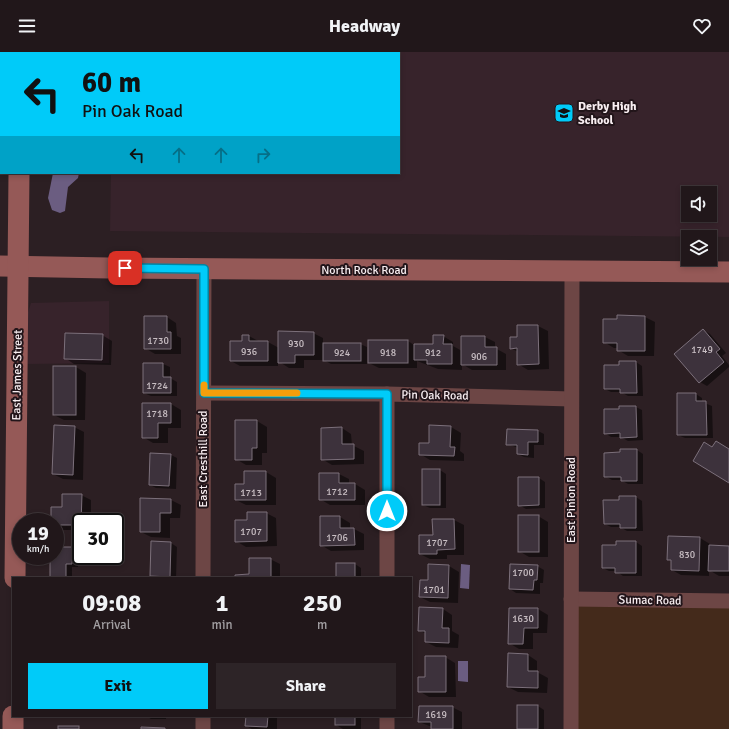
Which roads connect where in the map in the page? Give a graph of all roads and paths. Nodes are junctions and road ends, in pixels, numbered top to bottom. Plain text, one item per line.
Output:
1 (19, 174) edge
2 (9, 266) edge
3 (204, 269) junction
4 (572, 270) junction
5 (729, 272) edge
6 (204, 393) junction
7 (387, 394) junction
8 (571, 399) junction
9 (15, 577) edge
10 (203, 577) edge
11 (387, 577) edge
12 (571, 599) junction
13 (729, 601) edge
14 (13, 717) edge
15 (203, 717) edge
16 (387, 717) edge
17 (13, 729) edge
18 (203, 729) edge
19 (387, 729) edge
20 (570, 729) edge

1 - 2 main road, East James Street
2 - 3 main road, North Rock Road
2 - 9 main road, East James Street
3 - 4 main road, North Rock Road
3 - 6 street, East Cresthill Road
4 - 5 main road, North Rock Road
4 - 8 street, East Pinion Road
6 - 7 street, Pin Oak Road
6 - 10 street, East Cresthill Road
7 - 8 street, Pin Oak Road
7 - 11 street
8 - 12 street, East Pinion Road
12 - 13 street, Sumac Road
12 - 20 street, East Pinion Road
14 - 17 main road
15 - 18 street
16 - 19 street

